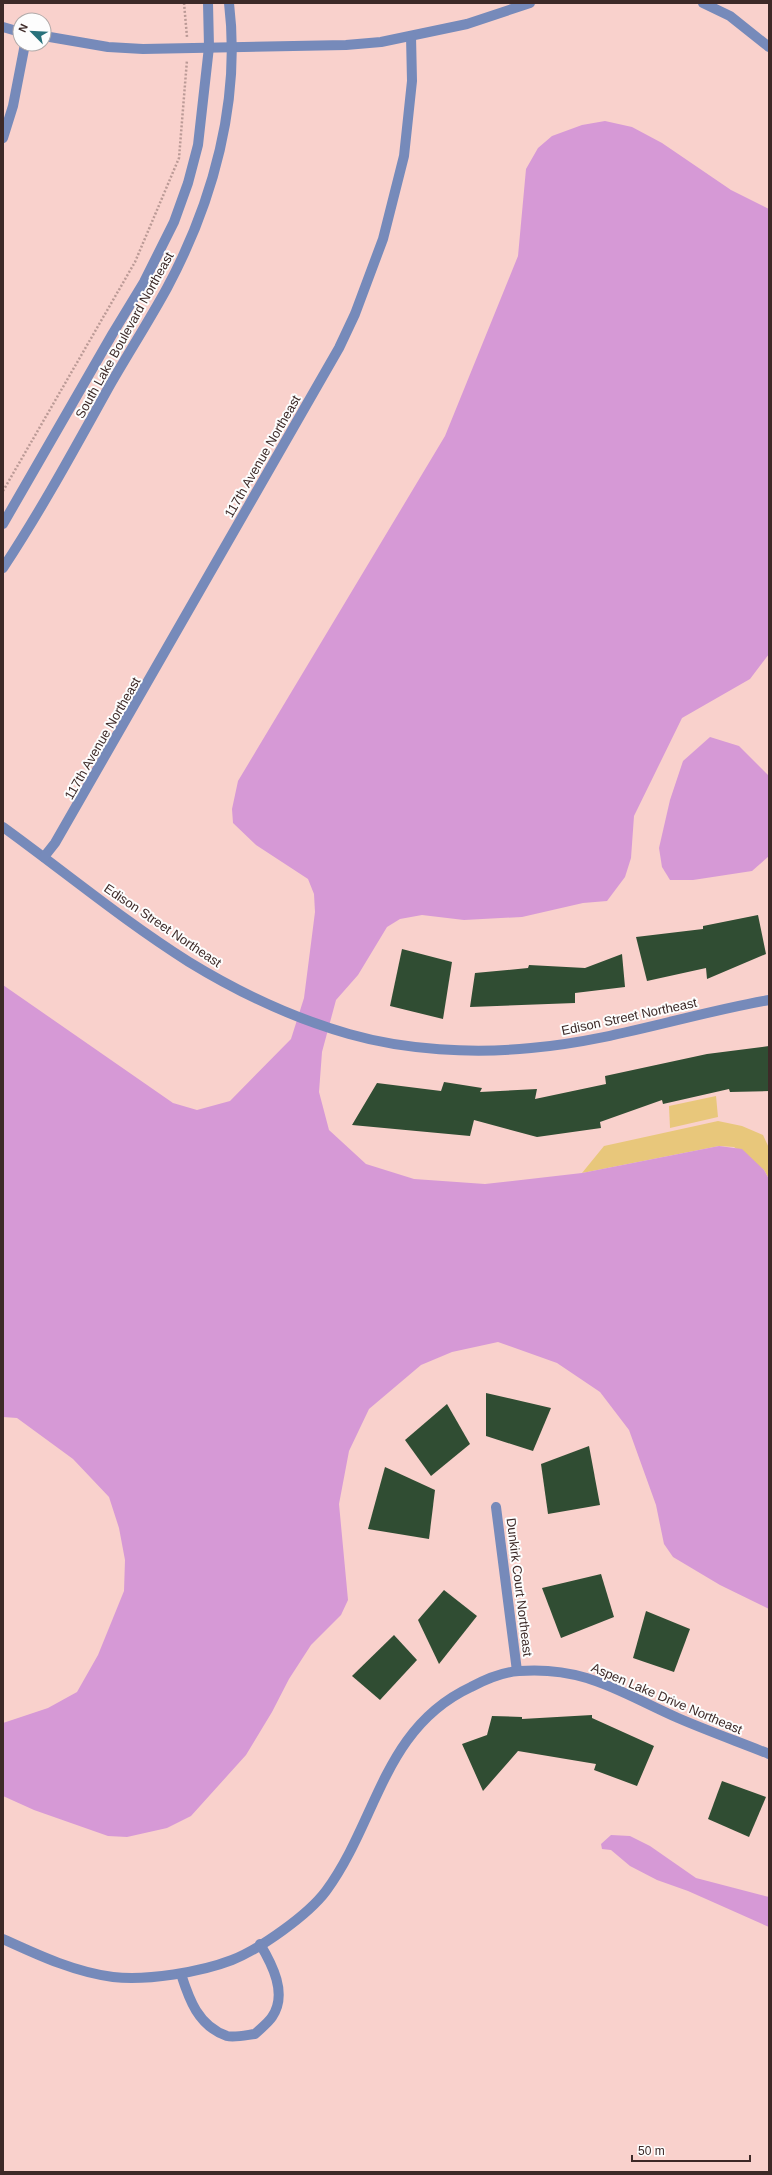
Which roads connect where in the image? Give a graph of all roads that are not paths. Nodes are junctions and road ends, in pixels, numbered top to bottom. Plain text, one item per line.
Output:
1 (208, 3) edge
2 (229, 3) edge
3 (530, 3) edge
4 (703, 3) edge
5 (411, 36) junction
6 (52, 37) edge
7 (231, 46) junction
8 (209, 47) junction
9 (769, 47) edge
10 (24, 52) edge
11 (3, 138) edge
12 (3, 524) edge
13 (3, 568) edge
14 (3, 827) edge
15 (44, 857) junction
16 (769, 1000) edge
17 (496, 1507) dead end
18 (517, 1671) junction
19 (769, 1754) edge
20 (3, 1939) edge
21 (260, 1944) junction
22 (181, 1974) junction

1 - 8 street, South Lake Boulevard Northeast
2 - 7 street, South Lake Boulevard Northeast
3 - 5 street
4 - 9 street
5 - 7 street
5 - 15 street, 117th Avenue Northeast
6 - 8 street
7 - 8 street
7 - 13 street, South Lake Boulevard Northeast
8 - 12 street, South Lake Boulevard Northeast
10 - 11 street
14 - 15 street, Edison Street Northeast
15 - 16 street, Edison Street Northeast
17 - 18 street, Dunkirk Court Northeast
18 - 19 street, Aspen Lake Drive Northeast
18 - 21 street, Aspen Lake Drive Northeast
20 - 22 street, Aspen Lake Drive Northeast
21 - 22 street, Aspen Lake Drive Northeast
21 - 22 street

